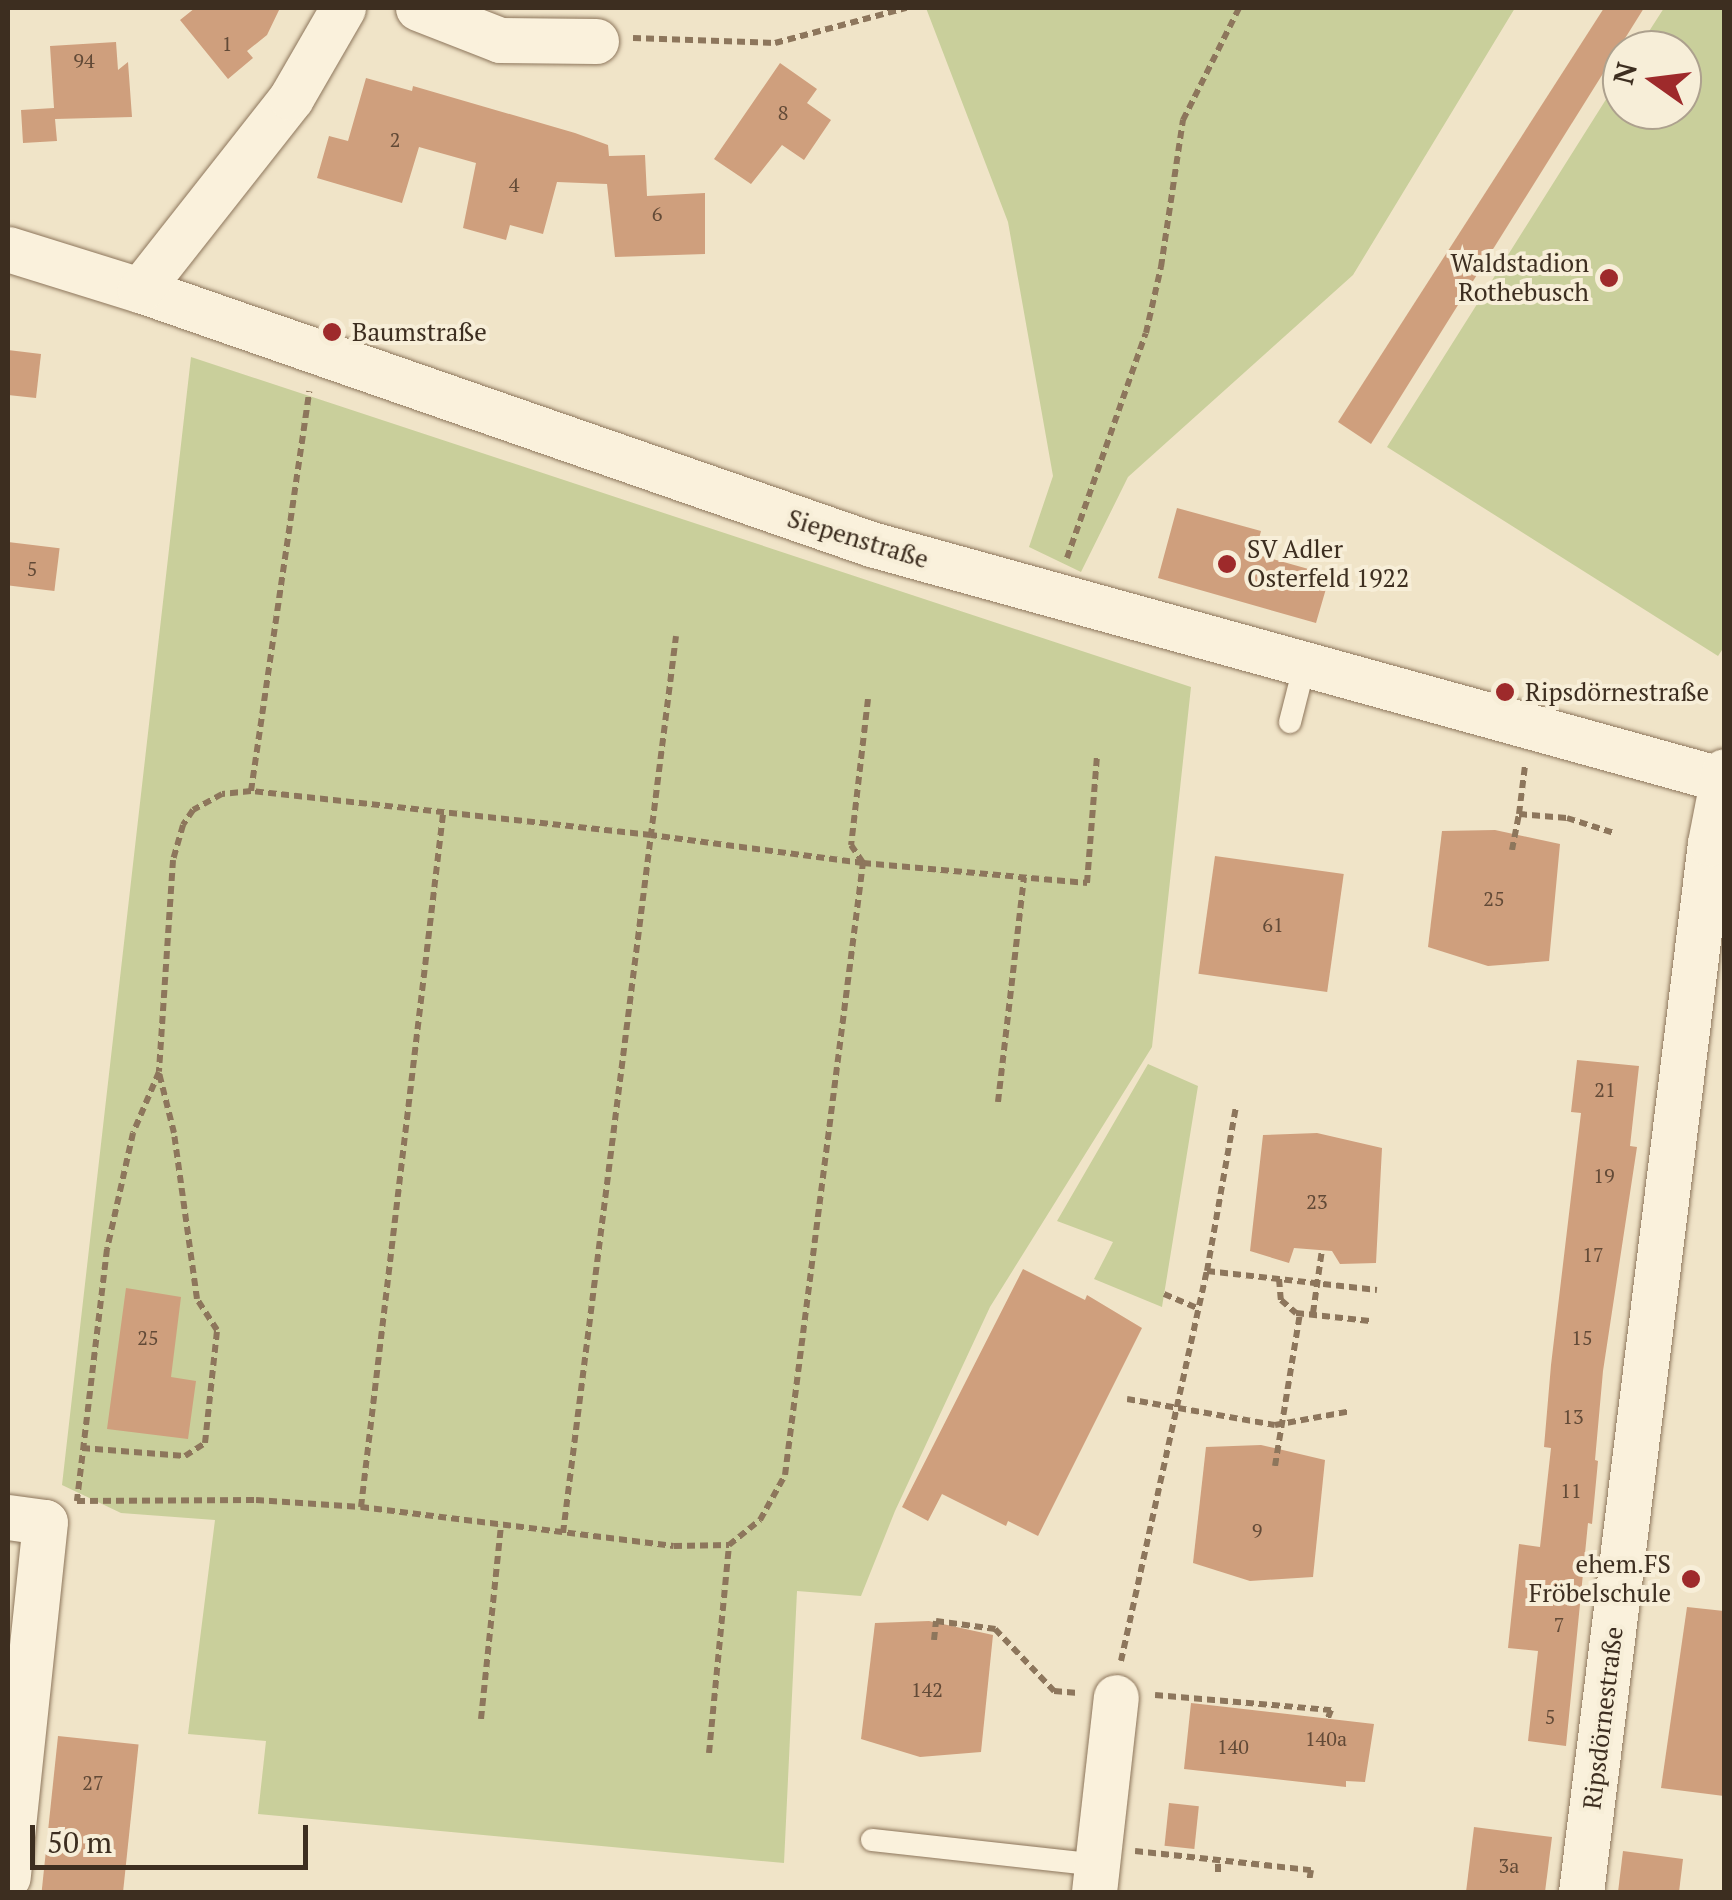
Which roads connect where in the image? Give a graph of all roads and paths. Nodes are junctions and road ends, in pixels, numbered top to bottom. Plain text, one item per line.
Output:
1 (343, 8) edge
2 (418, 8) edge
3 (906, 8) edge
4 (1238, 8) edge
5 (596, 41) joint
6 (8, 248) edge
7 (140, 290) junction
8 (315, 350) junction
9 (1052, 597) junction
10 (676, 636) dead end
11 (1304, 667) junction
12 (868, 699) dead end
13 (1290, 722) dead end
14 (1097, 756) dead end
15 (1723, 777) edge
16 (251, 792) junction
17 (444, 814) junction
18 (1614, 832) dead end
19 (651, 834) junction
20 (1512, 850) dead end
21 (862, 863) junction
22 (1024, 878) junction
23 (159, 1072) junction
24 (998, 1102) dead end
25 (1236, 1106) dead end
26 (1322, 1250) dead end
27 (1207, 1271) junction
28 (1279, 1279) junction
29 (1319, 1284) junction
30 (1376, 1290) dead end
31 (1164, 1294) dead end
32 (1199, 1309) junction
33 (1300, 1314) junction
34 (1313, 1314) junction
35 (1370, 1320) dead end
36 (1127, 1400) dead end
37 (1178, 1407) junction
38 (1351, 1411) dead end
39 (1284, 1423) junction
40 (82, 1448) junction
41 (1275, 1466) dead end
42 (361, 1508) junction
43 (8, 1516) edge
44 (502, 1526) junction
45 (563, 1533) junction
46 (729, 1545) junction
47 (934, 1640) dead end
48 (1116, 1697) junction
49 (1328, 1718) dead end
50 (481, 1719) dead end
51 (709, 1753) dead end
52 (872, 1840) dead end
53 (1218, 1861) junction
54 (1097, 1868) edge
55 (1218, 1872) dead end
56 (8, 1877) edge
57 (1309, 1881) dead end
58 (1581, 1892) edge

1 - 7 street
2 - 5 street
3 - 5 path
4 - 9 path
6 - 7 street, Siepenstraße
7 - 8 street, Siepenstraße
8 - 9 street, Siepenstraße
8 - 16 path
9 - 11 street, Siepenstraße
10 - 19 path
11 - 13 lane
11 - 15 street, Siepenstraße
12 - 21 path
14 - 22 path
15 - 58 street, Ripsdörnestraße
16 - 17 path
16 - 23 path
17 - 19 path
17 - 42 path
18 - 20 path
19 - 21 path
19 - 45 path
21 - 22 path
21 - 46 path
22 - 24 path
23 - 40 path
23 - 40 path
25 - 27 path
26 - 29 path
27 - 28 path
27 - 32 path
28 - 29 path
28 - 33 path
29 - 30 path
29 - 34 path
31 - 32 path
32 - 37 path
33 - 34 path
33 - 39 path
34 - 35 path
36 - 37 path
37 - 39 path
37 - 48 path
38 - 39 path
39 - 41 path
40 - 42 path
42 - 44 path
43 - 56 street
44 - 45 path
44 - 50 path
45 - 46 path
46 - 51 path
47 - 48 path
48 - 49 path
48 - 54 street
52 - 54 lane
53 - 54 path
53 - 55 path
53 - 57 path

